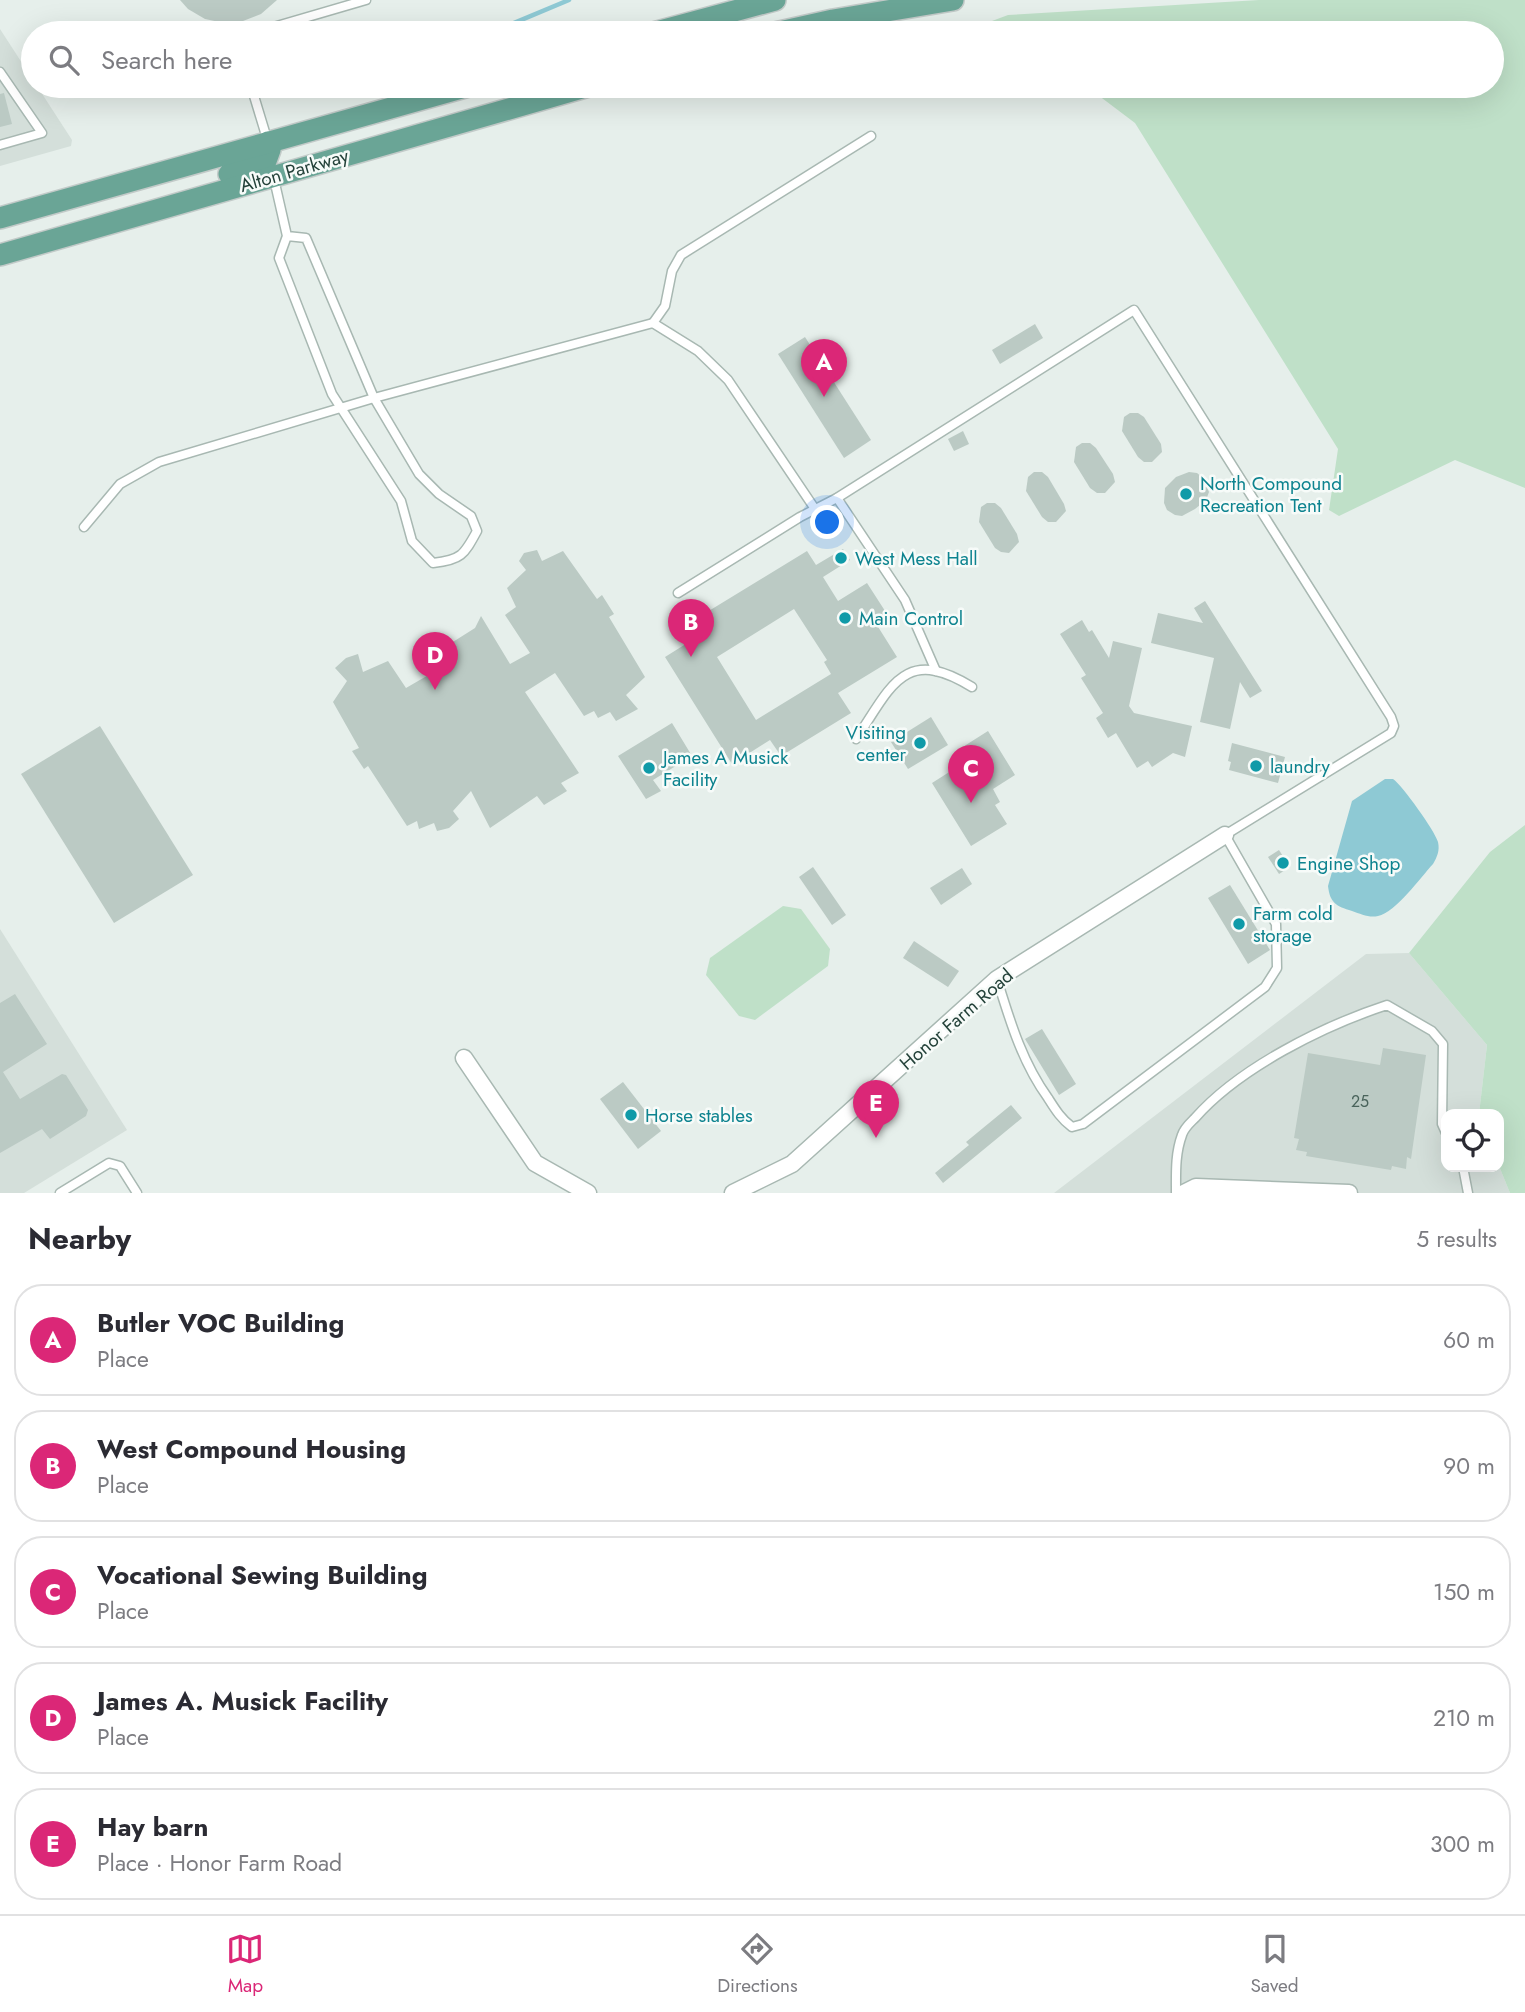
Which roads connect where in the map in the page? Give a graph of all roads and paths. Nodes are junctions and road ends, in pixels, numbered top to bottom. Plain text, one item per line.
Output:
1 (366, 0) edge
2 (775, 0) edge
3 (953, 0) edge
4 (294, 21) edge
5 (697, 21) edge
6 (829, 21) edge
7 (0, 72) edge
8 (255, 98) edge
9 (426, 98) edge
10 (547, 98) edge
11 (871, 136) dead end
12 (268, 142) junction
13 (0, 145) edge
14 (273, 176) junction
15 (0, 218) edge
16 (93, 228) junction
17 (287, 236) junction
18 (0, 255) edge
19 (653, 323) junction
20 (374, 398) junction
21 (339, 408) junction
22 (837, 498) junction
23 (815, 509) junction
24 (84, 527) dead end
25 (678, 593) dead end
26 (936, 671) junction
27 (972, 687) dead end
28 (856, 739) dead end
29 (1226, 835) junction
30 (998, 979) junction
31 (464, 1058) dead end
32 (1442, 1109) edge
33 (1465, 1172) edge
34 (1320, 1192) edge
35 (60, 1193) edge
36 (136, 1193) edge
37 (588, 1193) edge
38 (733, 1193) edge
39 (1176, 1193) edge
40 (1184, 1193) edge
41 (1349, 1193) edge
42 (1468, 1193) edge

1 - 4 lane
2 - 5 main road
3 - 6 main road
7 - 13 lane
8 - 12 lane
9 - 12 main road, Alton Parkway
10 - 14 main road, Alton Parkway
11 - 19 lane
12 - 15 main road, Alton Parkway
12 - 16 main road
14 - 16 main road, Alton Parkway
14 - 17 lane
16 - 18 main road, Alton Parkway
17 - 20 lane
17 - 21 lane
19 - 20 lane
19 - 23 lane
20 - 21 lane
20 - 21 lane
21 - 24 lane
22 - 23 lane
22 - 26 lane
22 - 29 lane
23 - 25 lane
26 - 27 lane
26 - 28 lane
29 - 30 street, Honor Farm Road
29 - 30 lane
30 - 38 street, Honor Farm Road
31 - 37 street
32 - 39 lane
33 - 42 lane
34 - 40 street
34 - 41 street
35 - 36 lane

